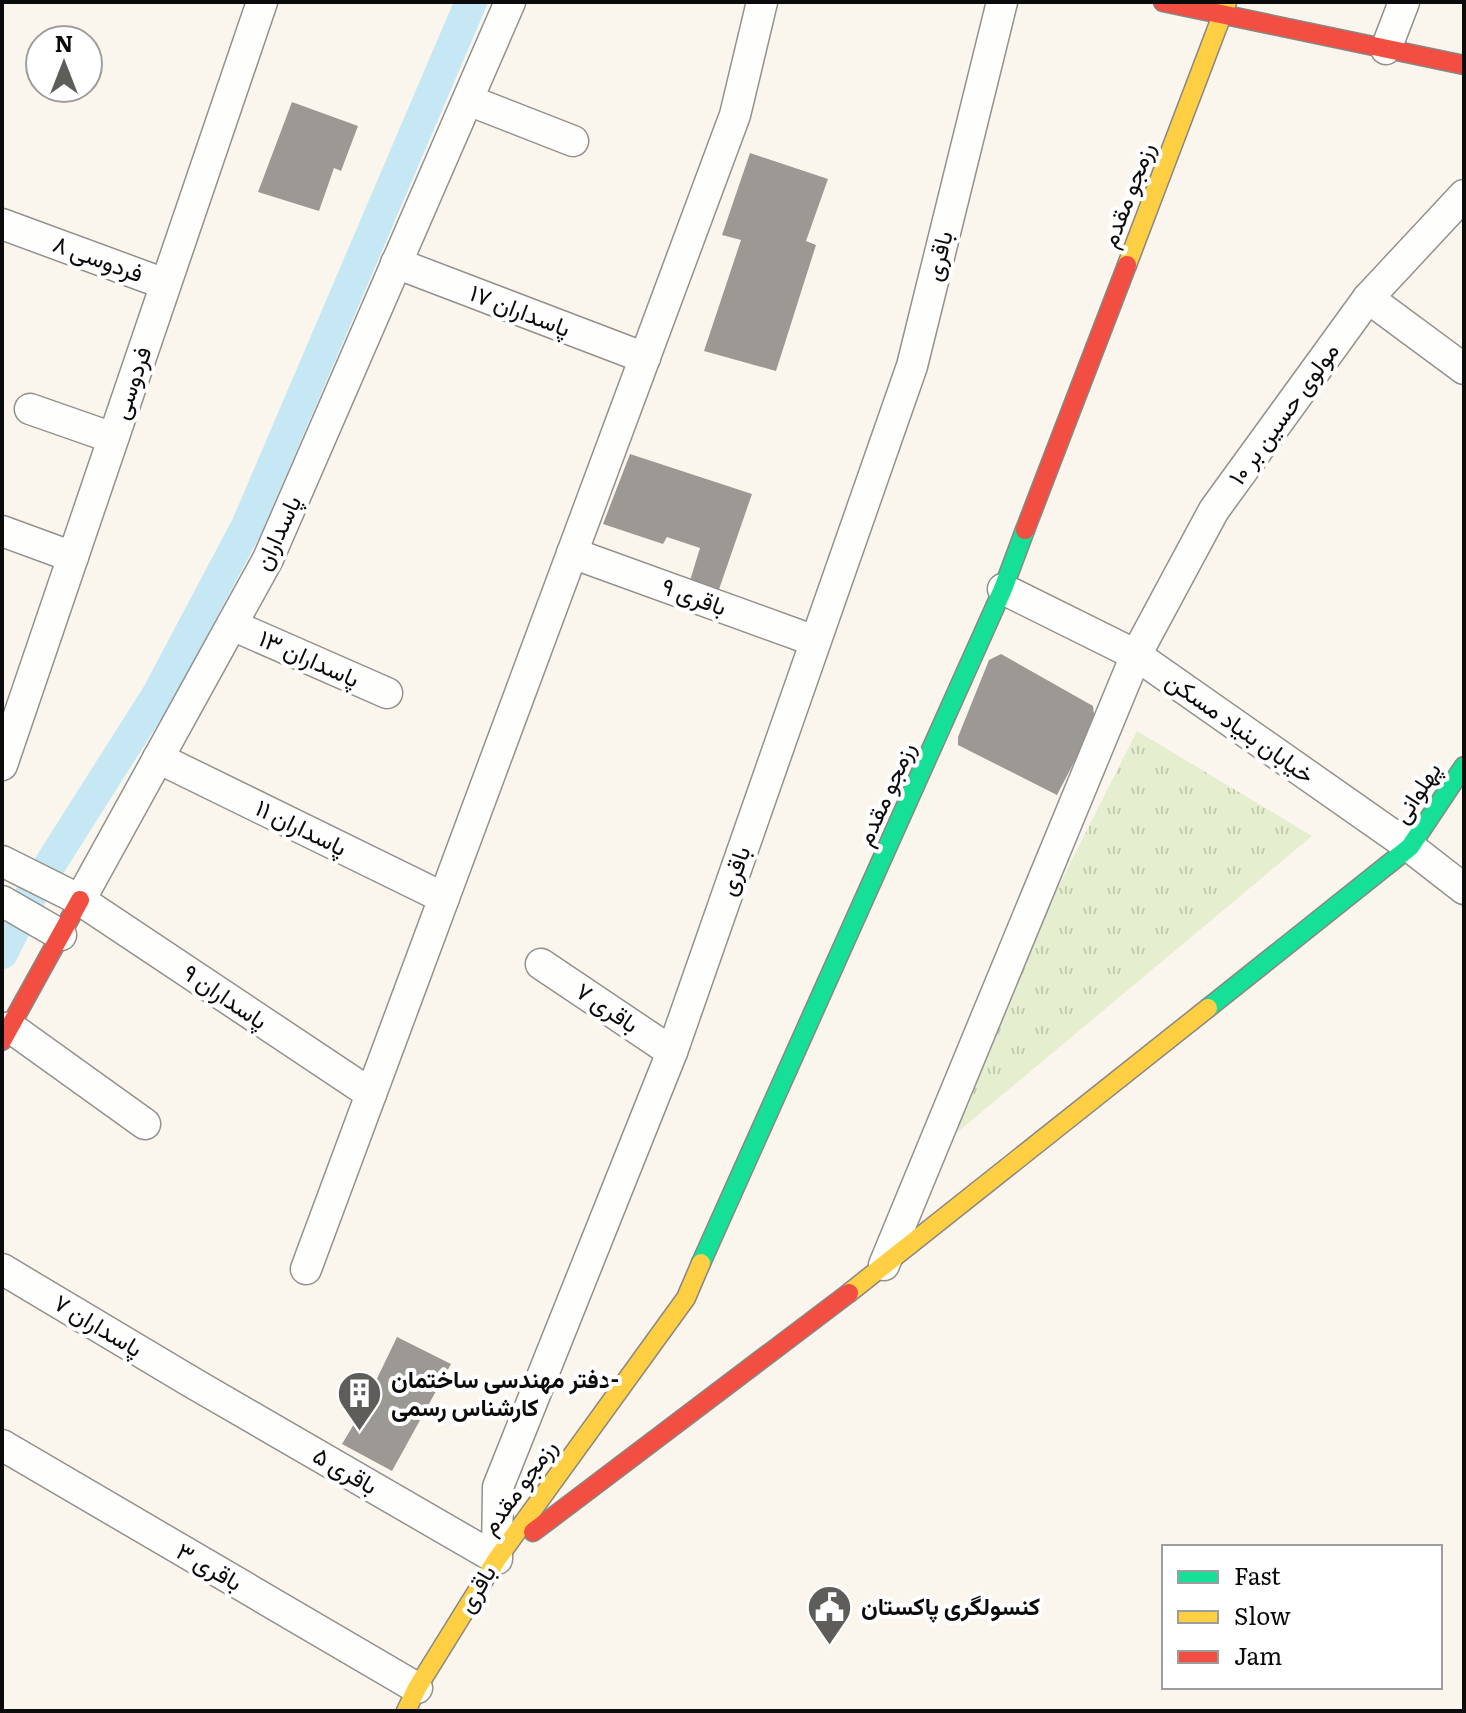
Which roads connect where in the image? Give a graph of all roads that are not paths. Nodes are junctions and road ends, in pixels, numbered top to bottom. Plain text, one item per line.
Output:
1 (262, 2) edge
2 (510, 2) edge
3 (762, 2) edge
4 (1002, 2) edge
5 (1163, 2) edge
6 (1404, 2) edge
7 (1224, 8) edge
8 (1386, 49) junction
9 (1464, 65) edge
10 (468, 100) junction
11 (573, 141) dead end
12 (1464, 195) edge
13 (16, 229) edge
14 (396, 263) junction
15 (165, 284) junction
16 (1368, 298) junction
17 (645, 358) junction
18 (1464, 369) edge
19 (30, 409) dead end
20 (113, 438) junction
21 (2, 531) edge
22 (572, 553) junction
23 (73, 557) junction
24 (1003, 589) junction
25 (232, 625) junction
26 (815, 641) junction
27 (1136, 655) junction
28 (387, 693) dead end
29 (158, 758) junction
30 (2, 765) edge
31 (1464, 766) edge
32 (1410, 847) junction
33 (2, 861) edge
34 (1464, 889) edge
35 (444, 898) junction
36 (80, 900) junction
37 (2, 901) edge
38 (60, 934) junction
39 (541, 964) dead end
40 (6, 1034) edge
41 (672, 1052) junction
42 (371, 1094) junction
43 (145, 1124) dead end
44 (883, 1267) junction
45 (2, 1269) edge
46 (306, 1269) dead end
47 (193, 1383) joint
48 (2, 1445) edge
49 (497, 1559) junction
50 (411, 1700) edge

1 - 15 street, فردوسی
2 - 10 street, پاسداران
3 - 17 street
4 - 26 street, باقری
5 - 7 street
6 - 8 street
7 - 8 street
7 - 24 street, رزمجو مقدم
8 - 9 street
10 - 11 street
10 - 14 street, پاسداران
12 - 16 street, مولوی حسین بر ۱۰
13 - 15 street, فردوسی ۸
14 - 17 street, پاسداران ۱۷
14 - 25 street, پاسداران
15 - 20 street, فردوسی
16 - 18 street
16 - 27 street, مولوی حسین بر ۱۰
17 - 22 street
19 - 20 street
20 - 23 street, فردوسی
21 - 23 street
22 - 26 street, باقری ۹
22 - 35 street
23 - 30 street, فردوسی
24 - 27 street, خیابان بنیاد مسکن
24 - 49 street, رزمجو مقدم
25 - 28 street, پاسداران ۱۳
25 - 29 street, پاسداران
26 - 41 street, باقری
27 - 32 street, خیابان بنیاد مسکن
27 - 44 street, مولوی حسین بر ۱۰
29 - 35 street, پاسداران ۱۱
29 - 36 street, پاسداران
31 - 32 street, پهلوانی
32 - 34 street, خیابان بنیاد مسکن
32 - 44 street, پهلوانی
33 - 36 street, پاسداران ۹
35 - 42 street
36 - 38 street, پاسداران
36 - 42 street, پاسداران ۹
37 - 38 street
38 - 40 street, پاسداران
39 - 41 street, باقری ۷
40 - 43 street
41 - 49 street, باقری
42 - 46 street
44 - 49 street, پهلوانی
45 - 47 street, پاسداران ۷
47 - 49 street, باقری ۵
48 - 50 street, باقری ۳
49 - 50 street, باقری

